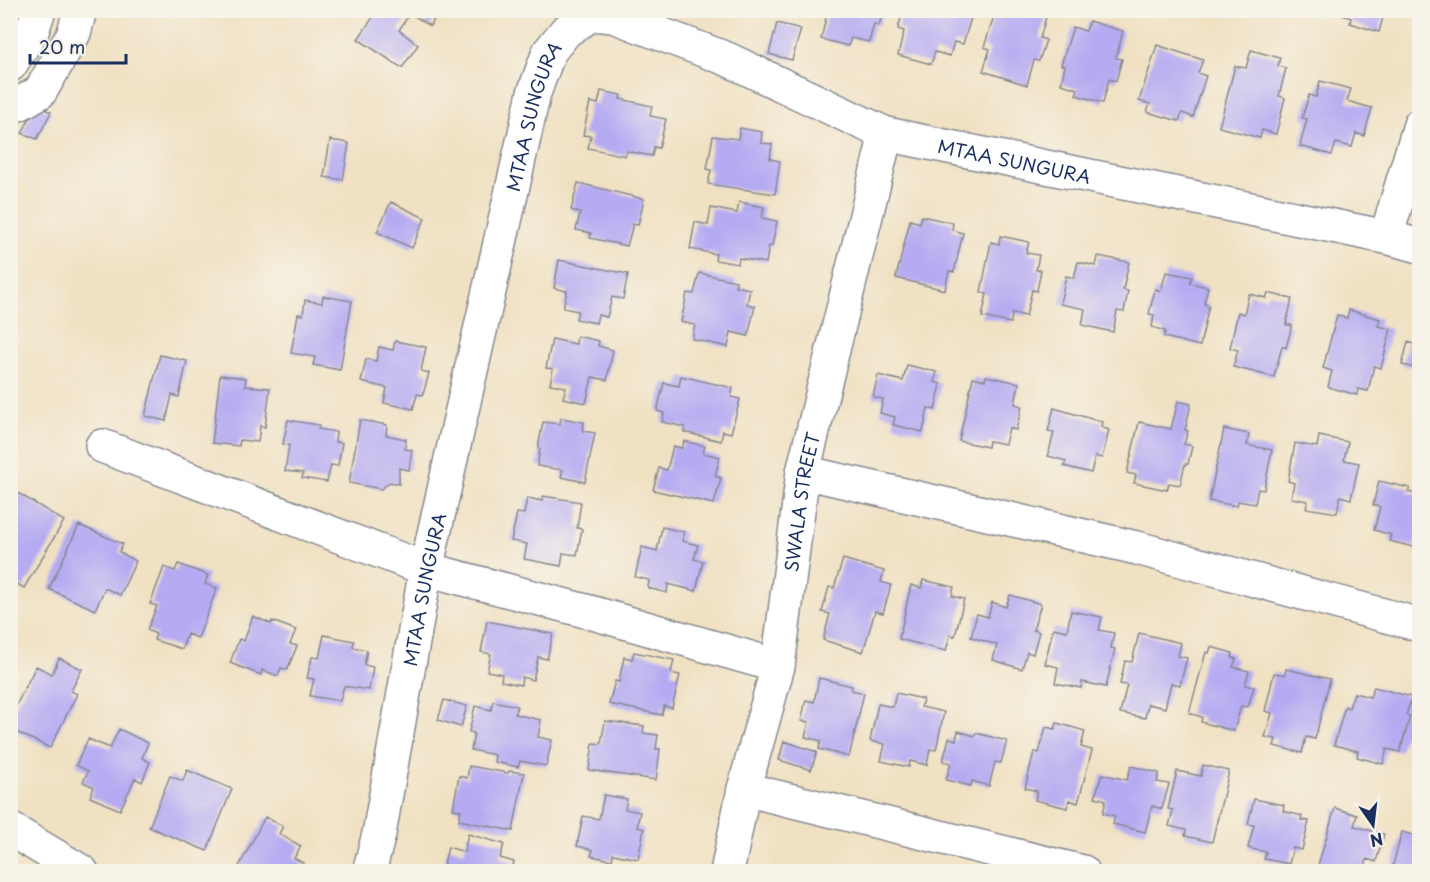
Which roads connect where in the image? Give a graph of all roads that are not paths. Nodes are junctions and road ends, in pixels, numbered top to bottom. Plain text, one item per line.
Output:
1 (39, 10) edge
2 (80, 10) edge
3 (588, 12) edge
4 (10, 64) edge
5 (10, 102) edge
6 (1419, 125) edge
7 (885, 134) junction
8 (1386, 237) junction
9 (1419, 246) edge
10 (102, 446) dead end
11 (803, 472) junction
12 (426, 569) junction
13 (1419, 625) edge
14 (778, 666) junction
15 (744, 789) junction
16 (10, 830) edge
17 (82, 872) edge
18 (369, 872) edge
19 (727, 872) edge
20 (1083, 872) edge

1 - 4 street
2 - 5 street
3 - 7 street, MTAA SUNGURA
3 - 12 street, MTAA SUNGURA
6 - 8 street
7 - 8 street, MTAA SUNGURA
7 - 11 street, SWALA STREET
8 - 9 street, MTAA SUNGURA
10 - 12 street
11 - 13 street
11 - 14 street, SWALA STREET
12 - 14 street
12 - 18 street, MTAA SUNGURA
14 - 15 street, SWALA STREET
15 - 19 street, SWALA STREET
15 - 20 street
16 - 17 street

